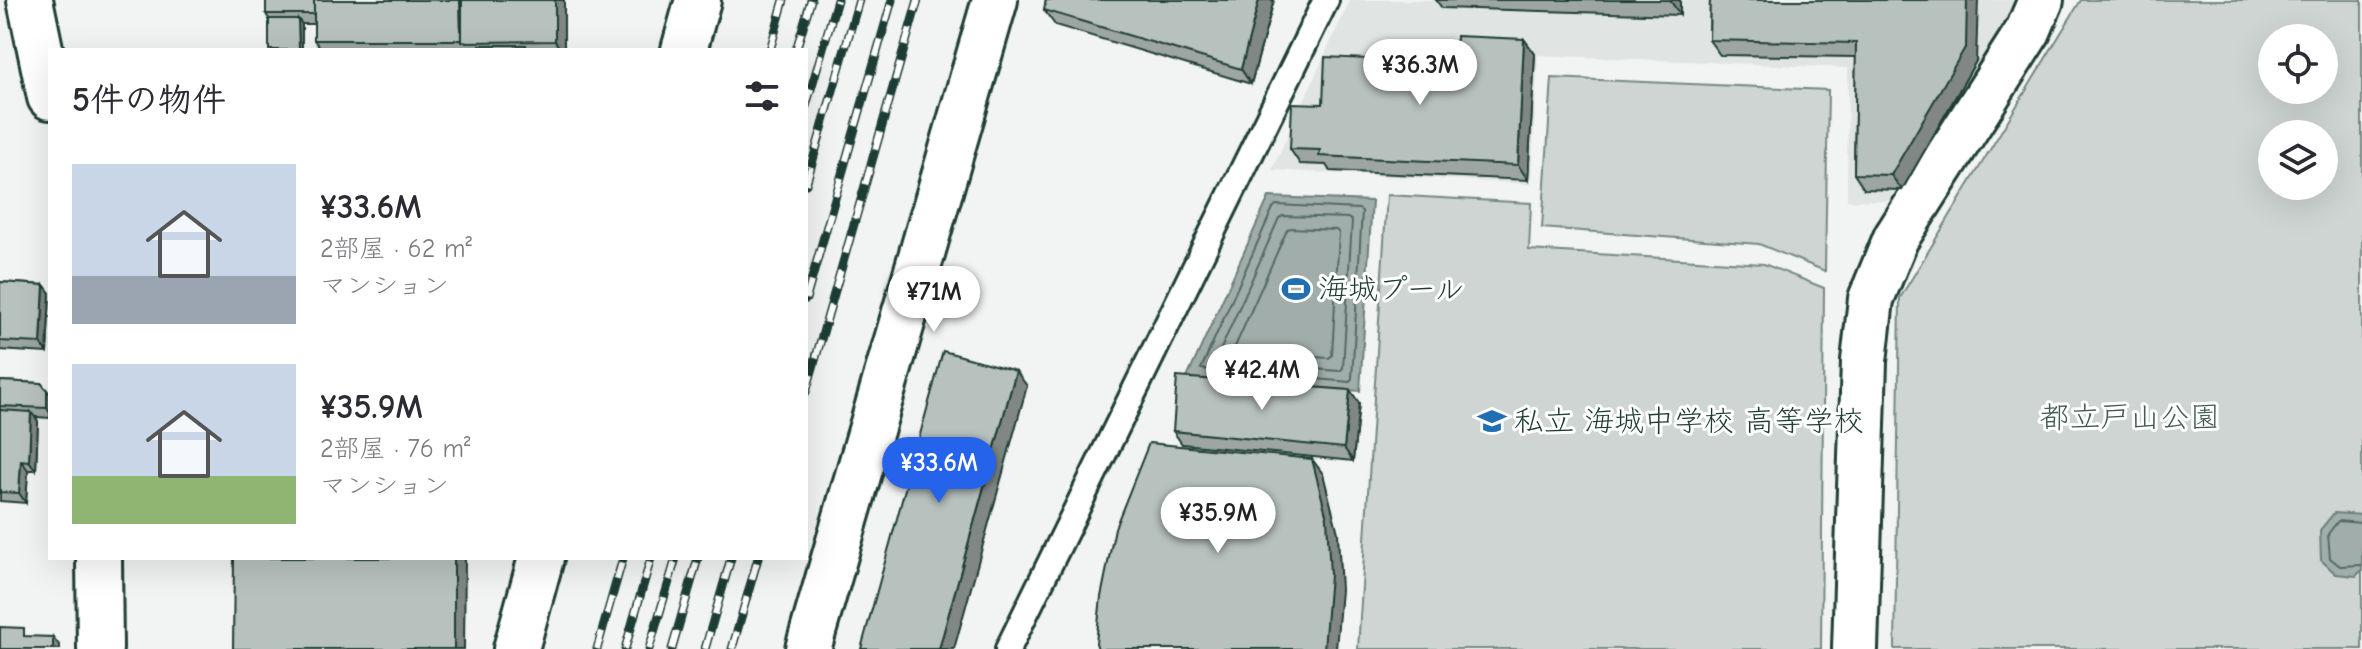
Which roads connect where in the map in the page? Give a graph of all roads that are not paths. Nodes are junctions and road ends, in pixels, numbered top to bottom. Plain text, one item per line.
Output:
1 (30, 0) edge
2 (698, 0) edge
3 (995, 0) edge
4 (1326, 0) edge
5 (2041, 0) edge
6 (685, 48) edge
7 (48, 87) edge
8 (99, 560) edge
9 (540, 560) edge
10 (100, 649) edge
11 (516, 649) edge
12 (808, 649) edge
13 (1008, 649) edge
14 (1855, 649) edge

1 - 7 street
2 - 6 street
3 - 12 street
4 - 13 lane
5 - 14 street
8 - 10 street
9 - 11 street

